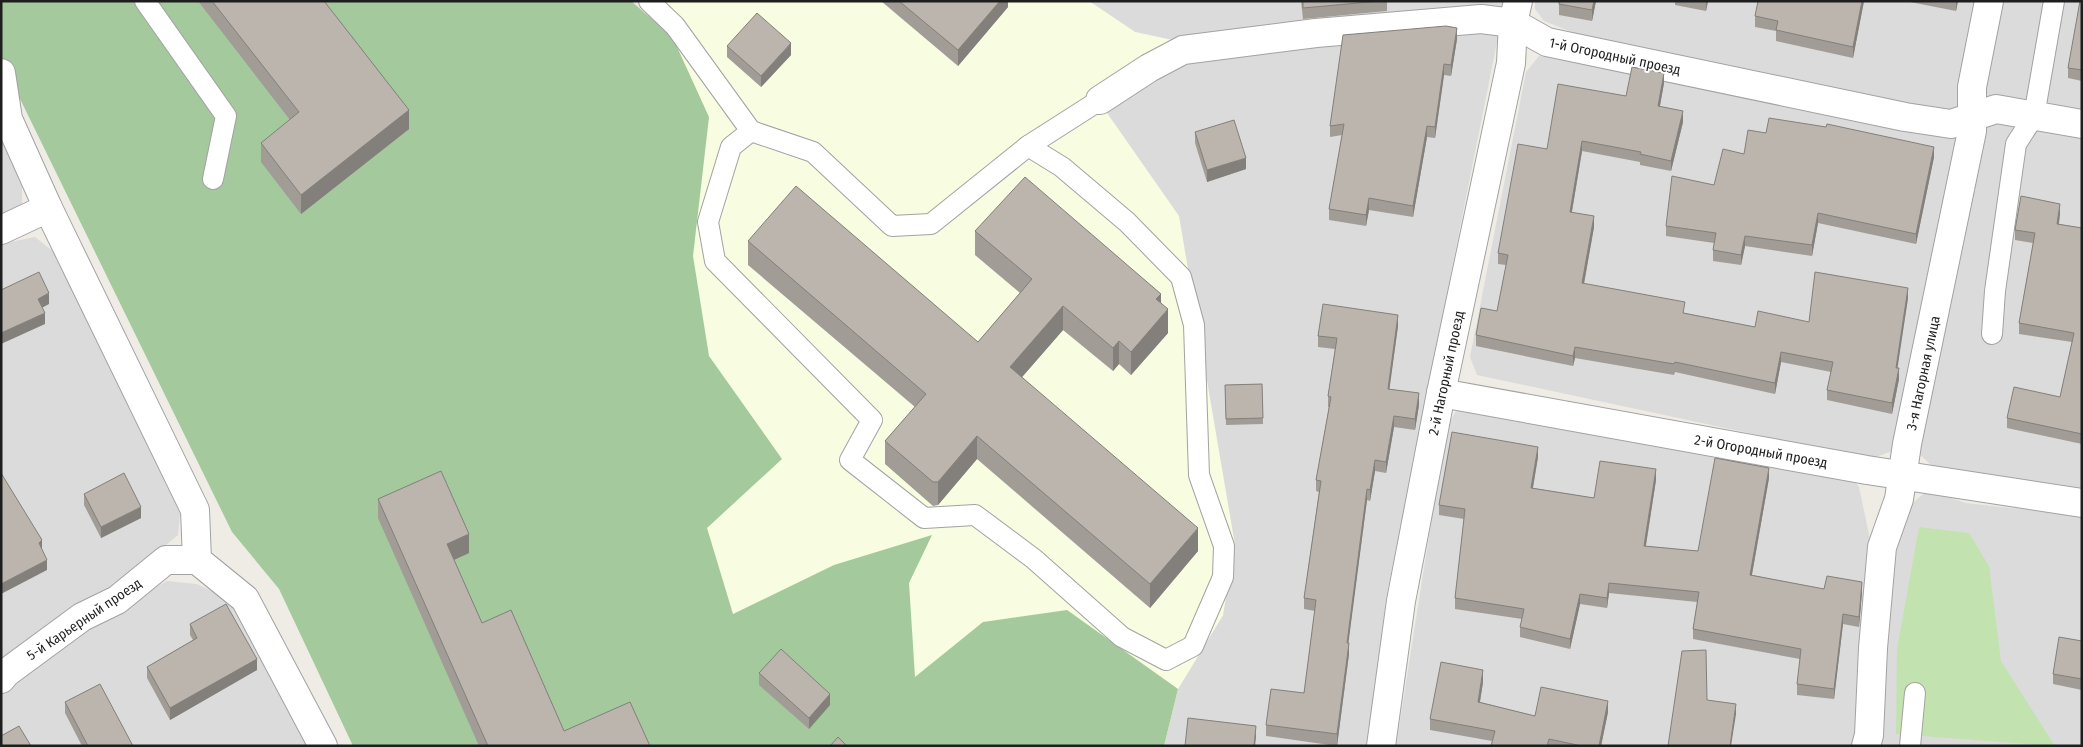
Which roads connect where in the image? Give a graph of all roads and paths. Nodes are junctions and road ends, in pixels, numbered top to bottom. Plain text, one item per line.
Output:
1 (145, 1) edge
2 (649, 1) edge
3 (1989, 1) edge
4 (2054, 1) edge
5 (1516, 12) edge
6 (1, 73) edge
7 (1100, 100) joint
8 (1972, 116) junction
9 (2034, 116) junction
10 (2082, 124) edge
11 (751, 131) junction
12 (1028, 146) junction
13 (213, 179) dead end
14 (48, 208) junction
15 (1, 230) edge
16 (1992, 334) dead end
17 (1441, 393) junction
18 (1902, 475) junction
19 (2082, 503) edge
20 (197, 560) junction
21 (1, 679) edge
22 (1915, 693) dead end
23 (323, 746) edge
24 (1380, 746) edge
25 (1866, 746) edge
26 (1910, 746) edge

1 - 13 lane
2 - 11 lane
3 - 8 street, 3-я Нагорная улица
4 - 9 lane
5 - 7 street, 1-й Огородный проезд
5 - 8 street, 1-й Огородный проезд
5 - 17 street, 2-й Нагорный проезд
6 - 14 street
7 - 12 lane
8 - 9 street, 1-й Огородный проезд
8 - 18 street, 3-я Нагорная улица
9 - 10 street, 1-й Огородный проезд
9 - 16 lane
11 - 12 lane
11 - 12 lane
14 - 15 street
14 - 20 street
17 - 18 street, 2-й Огородный проезд
17 - 24 street, 2-й Нагорный проезд
18 - 19 street, 2-й Огородный проезд
18 - 25 street, 3-я Нагорная улица
20 - 21 street, 5-й Карьерный проезд
20 - 23 street
22 - 26 lane

